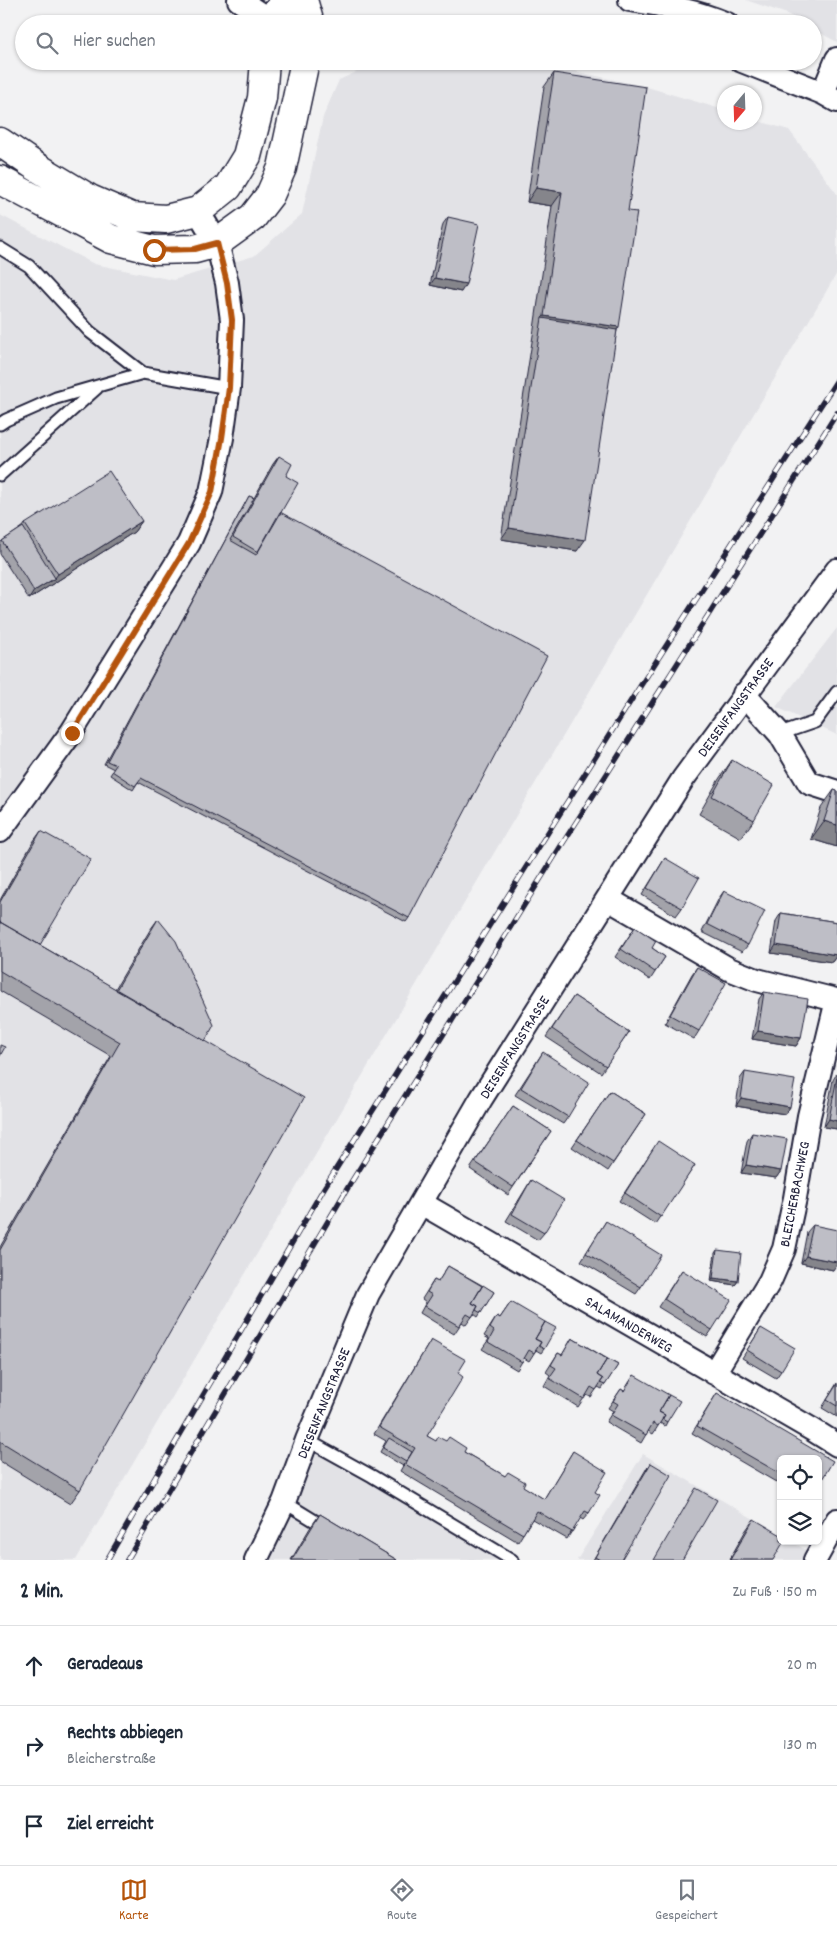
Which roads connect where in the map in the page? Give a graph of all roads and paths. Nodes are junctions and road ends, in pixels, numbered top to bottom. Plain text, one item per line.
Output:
1 (239, 0) edge
2 (288, 0) edge
3 (303, 0) edge
4 (630, 0) edge
5 (263, 15) edge
6 (280, 15) edge
7 (307, 15) edge
8 (706, 15) edge
9 (837, 59) edge
10 (264, 70) edge
11 (303, 70) edge
12 (765, 70) edge
13 (797, 70) edge
14 (830, 96) edge
15 (0, 142) edge
16 (0, 180) edge
17 (198, 211) junction
18 (217, 243) junction
19 (0, 248) edge
20 (143, 372) junction
21 (98, 387) junction
22 (229, 388) junction
23 (0, 424) edge
24 (0, 475) edge
25 (837, 570) edge
26 (837, 692) edge
27 (744, 694) junction
28 (780, 734) junction
29 (837, 792) edge
30 (0, 832) edge
31 (608, 899) junction
32 (837, 1000) edge
33 (832, 1043) edge
34 (421, 1203) junction
35 (714, 1373) junction
36 (307, 1440) junction
37 (837, 1445) edge
38 (284, 1502) junction
39 (837, 1520) edge
40 (334, 1533) edge
41 (256, 1560) edge
42 (512, 1560) edge
43 (815, 1560) edge

1 - 5 street
2 - 6 main road
3 - 7 main road
4 - 8 street
9 - 14 street
10 - 17 main road
11 - 18 main road
12 - 14 street
13 - 14 street
15 - 17 main road
16 - 18 main road
17 - 18 street
18 - 22 street
19 - 20 lane
20 - 21 lane
20 - 22 lane
21 - 23 lane
21 - 24 lane
22 - 30 street
25 - 27 street, DEISENFANGSTRASSE
26 - 28 lane
27 - 28 street
27 - 31 street, DEISENFANGSTRASSE
28 - 29 street
31 - 32 street, BLEICHERBACHWEG
31 - 34 street, DEISENFANGSTRASSE
32 - 33 street, BLEICHERBACHWEG
33 - 35 street, BLEICHERBACHWEG
34 - 35 street, SALAMANDERWEG
34 - 36 street, DEISENFANGSTRASSE
35 - 37 street, SALAMANDERWEG
36 - 38 street, DEISENFANGSTRASSE
36 - 42 lane
38 - 40 lane
38 - 41 street, DEISENFANGSTRASSE
39 - 43 street

